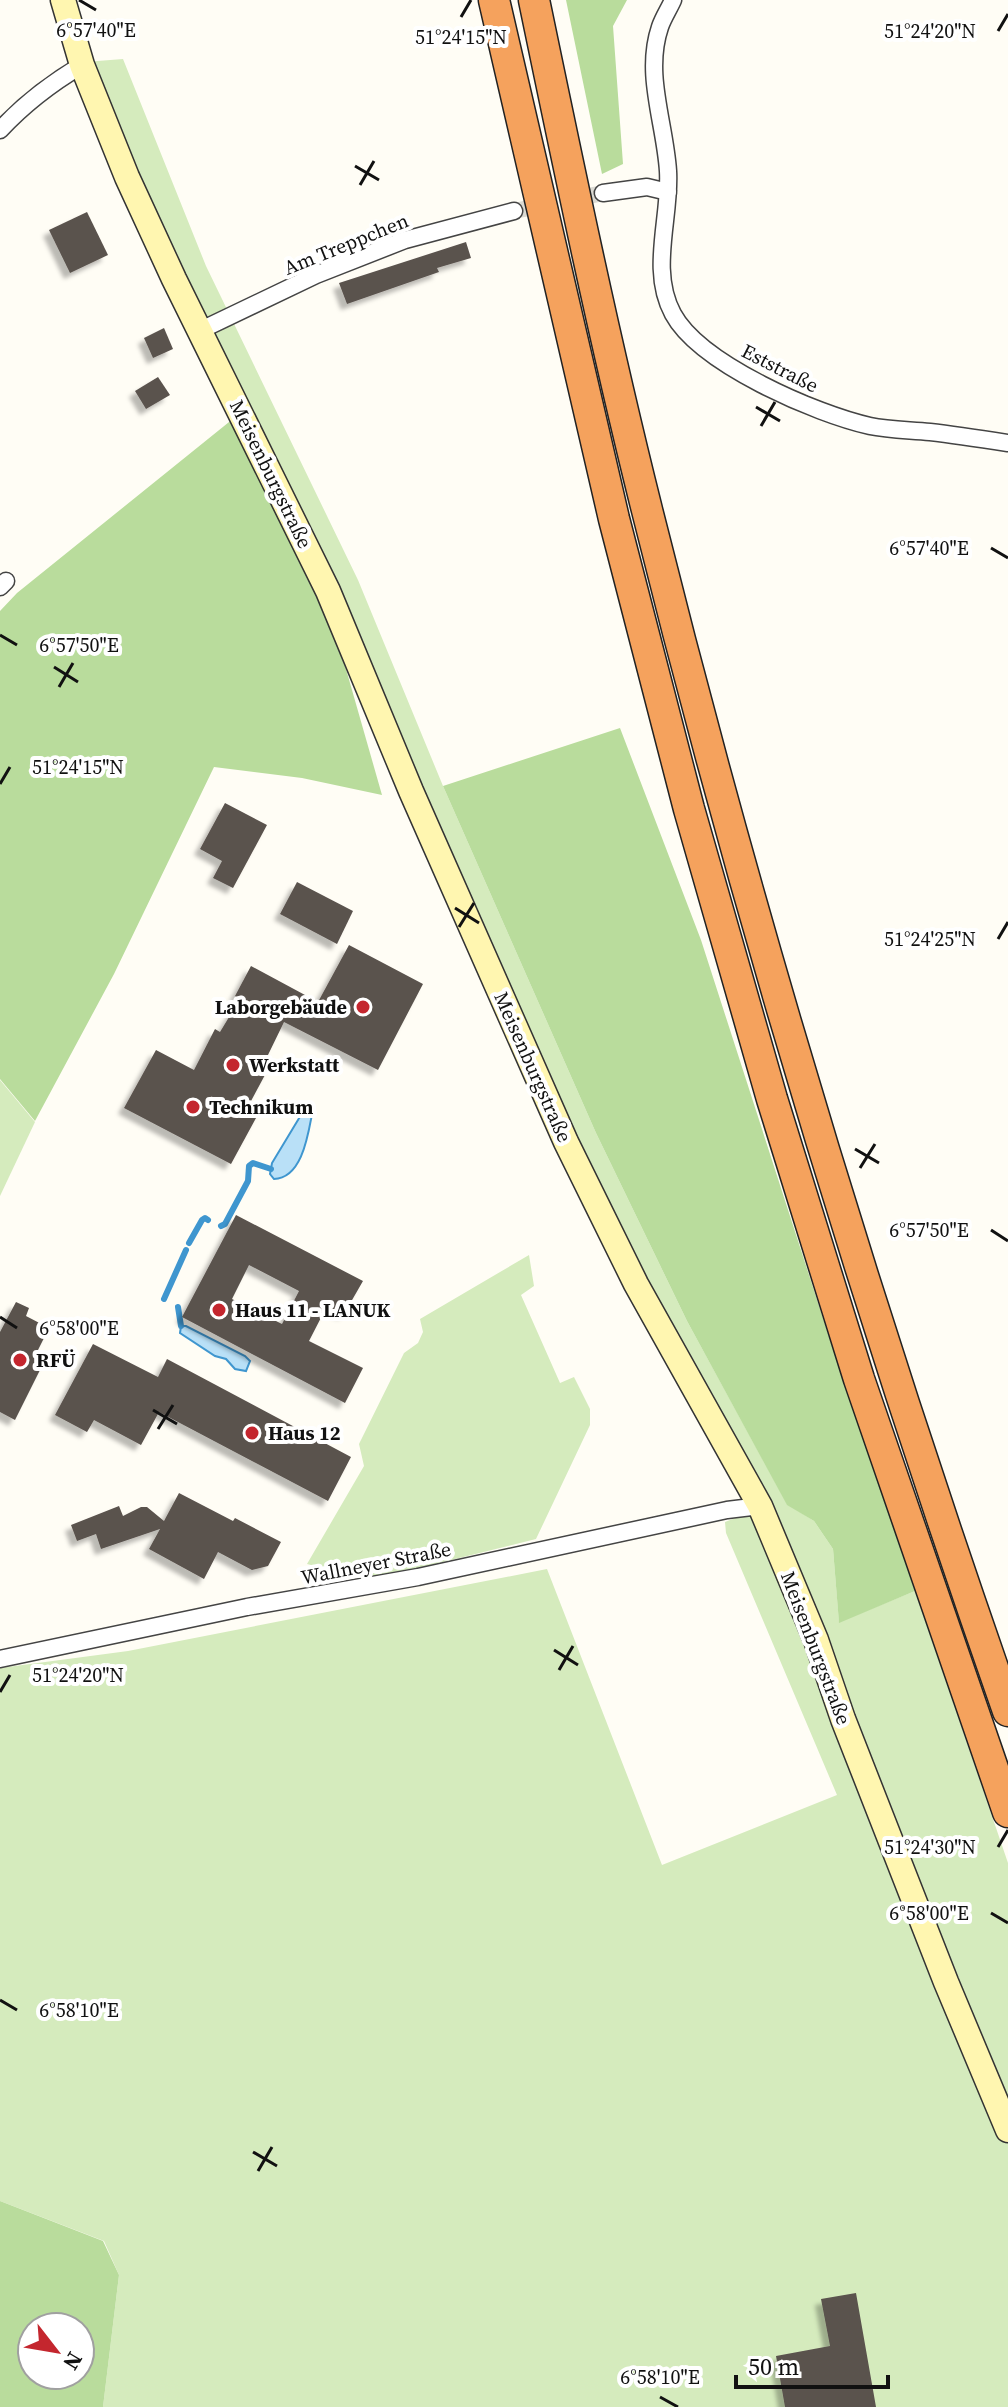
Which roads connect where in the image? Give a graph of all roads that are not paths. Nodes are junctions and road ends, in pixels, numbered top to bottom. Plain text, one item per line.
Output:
1 (63, 0) edge
2 (494, 0) edge
3 (534, 0) edge
4 (673, 0) edge
5 (82, 65) junction
6 (0, 130) edge
7 (668, 192) junction
8 (603, 193) tunnel mouth
9 (514, 211) tunnel mouth
10 (199, 331) junction
11 (1008, 443) edge
12 (760, 1506) junction
13 (0, 1659) edge
14 (1008, 1711) edge
15 (1008, 1812) edge
16 (1008, 2130) edge

1 - 5 main road, Meisenburgstraße
2 - 15 highway
3 - 14 highway
4 - 7 street
5 - 6 street
5 - 10 main road, Meisenburgstraße
7 - 8 street
7 - 11 street, Eststraße
9 - 10 street, Am Treppchen
10 - 12 main road, Meisenburgstraße
12 - 13 street, Wallneyer Straße
12 - 16 main road, Meisenburgstraße

